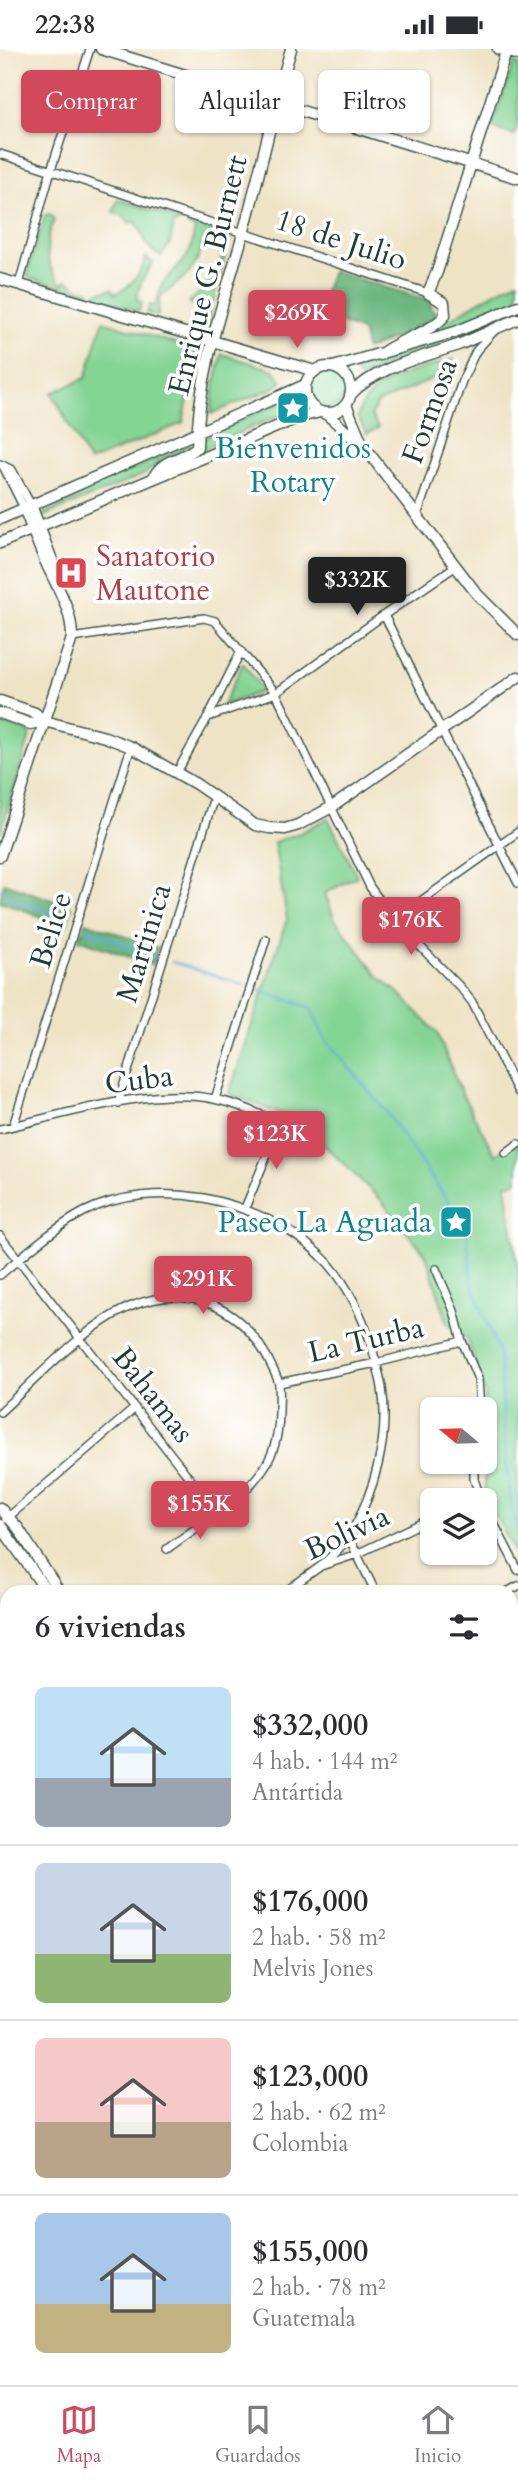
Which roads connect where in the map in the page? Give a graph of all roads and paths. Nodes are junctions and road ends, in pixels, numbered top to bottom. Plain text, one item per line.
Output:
1 (90, 49) edge
2 (101, 49) edge
3 (291, 49) edge
4 (502, 50) edge
5 (518, 55) edge
6 (285, 70) edge
7 (175, 72) edge
8 (304, 112) edge
9 (268, 133) edge
10 (0, 154) edge
11 (471, 164) junction
12 (51, 170) junction
13 (518, 179) edge
14 (244, 232) junction
15 (0, 279) edge
16 (19, 284) junction
17 (428, 293) junction
18 (518, 306) edge
19 (518, 319) edge
20 (498, 328) junction
21 (212, 341) junction
22 (380, 355) junction
23 (333, 367) junction
24 (315, 371) junction
25 (305, 385) junction
26 (348, 400) junction
27 (322, 413) junction
28 (197, 433) junction
29 (362, 444) junction
30 (1, 465) edge
31 (153, 478) junction
32 (28, 507) junction
33 (417, 516) junction
34 (0, 519) edge
35 (36, 527) junction
36 (0, 543) edge
37 (456, 566) junction
38 (384, 615) junction
39 (518, 635) edge
40 (72, 638) junction
41 (241, 651) junction
42 (518, 677) edge
43 (276, 693) junction
44 (0, 701) edge
45 (0, 713) edge
46 (208, 717) junction
47 (44, 721) junction
48 (442, 731) junction
49 (131, 747) junction
50 (177, 772) junction
51 (214, 797) junction
52 (332, 807) junction
53 (518, 832) edge
54 (499, 845) junction
55 (0, 856) edge
56 (518, 883) edge
57 (394, 920) junction
58 (266, 939) dead end
59 (518, 1092) edge
60 (215, 1099) junction
61 (118, 1103) junction
62 (13, 1126) junction
63 (0, 1129) edge
64 (518, 1144) edge
65 (506, 1153) dead end
66 (245, 1208) junction
67 (0, 1236) edge
68 (19, 1259) junction
69 (436, 1269) dead end
70 (0, 1275) edge
71 (80, 1339) junction
72 (462, 1341) junction
73 (376, 1363) junction
74 (279, 1383) junction
75 (479, 1397) edge
76 (135, 1408) junction
77 (0, 1412) edge
78 (0, 1508) edge
79 (216, 1512) junction
80 (3, 1522) edge
81 (420, 1524) edge
82 (497, 1529) edge
83 (349, 1538) junction
84 (167, 1549) dead end
85 (357, 1555) junction
86 (321, 1566) junction
87 (518, 1570) edge
88 (43, 1585) edge
89 (54, 1585) edge
90 (294, 1585) edge
91 (372, 1585) edge

1 - 12 street
2 - 7 street
3 - 6 street, Enrique G. Burnett
4 - 5 street
4 - 11 street
8 - 11 street
9 - 14 street, Enrique G. Burnett
10 - 12 street, 18 de Julio
11 - 13 street
11 - 17 street
12 - 14 street, 18 de Julio
12 - 16 street
14 - 17 street, 18 de Julio
14 - 21 street, Enrique G. Burnett
15 - 16 street
16 - 21 street
17 - 22 street
18 - 22 street
19 - 20 street
20 - 26 street
20 - 33 street, Formosa
21 - 24 street
21 - 28 street, Enrique G. Burnett
22 - 23 street
23 - 24 street
23 - 26 street
24 - 25 street
25 - 27 street
25 - 28 street
26 - 27 street
26 - 29 street
27 - 29 street
27 - 31 street
28 - 31 street
28 - 32 street
29 - 33 street
30 - 32 street
31 - 35 street
32 - 34 street
32 - 35 street
33 - 37 street
35 - 36 street
35 - 40 street
37 - 38 street
37 - 39 street
38 - 43 street
38 - 48 street
40 - 41 street
40 - 47 street
41 - 43 street
41 - 46 street
42 - 48 street
43 - 46 street
43 - 52 street
44 - 47 street
45 - 47 street
46 - 50 street
47 - 49 street
47 - 55 street
48 - 52 street
48 - 54 street
49 - 50 street
49 - 62 street, Belice
50 - 51 street
51 - 52 street
51 - 61 street, Martinica
52 - 57 street
53 - 54 street
54 - 56 street
54 - 57 street
57 - 59 street
58 - 60 street
60 - 61 street, Cuba
60 - 66 street, Cuba
61 - 62 street, Cuba
62 - 63 street, Cuba
64 - 65 street
66 - 68 street
66 - 73 street
67 - 68 street, Bahamas
68 - 70 street
68 - 71 street, Bahamas
69 - 72 street
71 - 74 street
71 - 76 street, Bahamas
71 - 77 street
72 - 73 street, La Turba
72 - 75 street
73 - 74 street, La Turba
73 - 83 street
74 - 79 street
76 - 79 street, Bahamas
76 - 80 street
78 - 80 street
79 - 84 street
80 - 88 street
80 - 89 street
81 - 85 street, Bolivia
82 - 87 street
83 - 85 street
83 - 86 street
85 - 86 street, Bolivia
85 - 91 street
86 - 90 street, Bolivia

